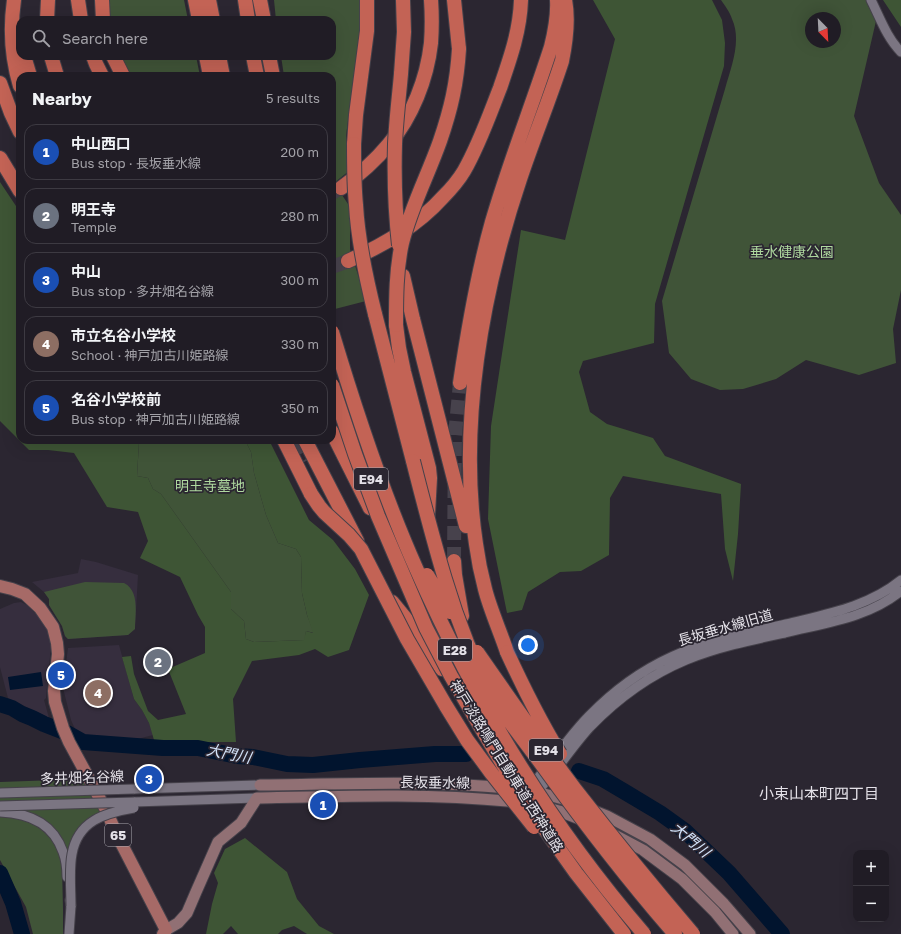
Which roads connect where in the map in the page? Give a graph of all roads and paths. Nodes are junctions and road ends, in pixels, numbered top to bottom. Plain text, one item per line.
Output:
1 (14, 0) edge
2 (19, 0) edge
3 (48, 0) edge
4 (78, 0) edge
5 (102, 0) edge
6 (195, 0) edge
7 (209, 0) edge
8 (245, 0) edge
9 (260, 0) edge
10 (367, 0) edge
11 (403, 0) edge
12 (431, 0) edge
13 (454, 0) edge
14 (521, 0) edge
15 (557, 0) edge
16 (565, 0) edge
17 (872, 0) edge
18 (18, 16) edge
19 (47, 16) edge
20 (80, 16) edge
21 (103, 16) edge
22 (198, 16) edge
23 (212, 16) edge
24 (247, 16) edge
25 (263, 16) edge
26 (901, 52) edge
27 (25, 60) edge
28 (52, 60) edge
29 (94, 60) edge
30 (114, 60) edge
31 (254, 60) edge
32 (270, 60) edge
33 (17, 72) edge
34 (29, 72) edge
35 (55, 72) edge
36 (100, 72) edge
37 (121, 72) edge
38 (256, 72) edge
39 (272, 72) edge
40 (0, 83) edge
41 (16, 124) edge
42 (0, 158) edge
43 (16, 184) edge
44 (341, 188) tunnel mouth
45 (348, 261) tunnel mouth
46 (336, 345) edge
47 (460, 383) tunnel mouth
48 (336, 397) edge
49 (336, 410) edge
50 (336, 440) edge
51 (286, 444) edge
52 (307, 444) tunnel mouth
53 (332, 444) edge
54 (420, 459) junction
55 (362, 494) junction
56 (359, 550) junction
57 (408, 559) junction
58 (454, 561) tunnel mouth
59 (901, 580) edge
60 (0, 586) edge
61 (485, 589) junction
62 (901, 592) edge
63 (260, 786) joint
64 (0, 793) edge
65 (532, 795) junction
66 (257, 798) junction
67 (134, 805) junction
68 (0, 806) edge
69 (0, 812) edge
70 (71, 906) junction
71 (627, 914) junction
72 (620, 929) edge
73 (164, 932) edge
74 (69, 934) edge
75 (644, 934) edge
76 (675, 934) edge
77 (694, 934) edge
78 (733, 934) edge
79 (750, 934) edge

1 - 33 highway
2 - 18 highway
3 - 19 highway
4 - 20 highway
5 - 21 highway
6 - 22 highway
7 - 23 highway
8 - 24 highway
9 - 25 highway
10 - 54 highway, bridge
11 - 61 highway, bridge
12 - 44 highway
13 - 54 highway, bridge
14 - 45 highway
15 - 47 highway
16 - 61 highway
17 - 26 street
27 - 34 highway
28 - 35 highway
29 - 36 highway
30 - 37 highway
31 - 38 highway
32 - 39 highway
40 - 41 highway
42 - 43 highway
46 - 71 highway, 神戸淡路鳴門自動車道;西神道路 / E28, bridge
48 - 72 highway, 神戸淡路鳴門自動車道;西神道路 / E28, bridge
49 - 57 highway, E94
50 - 55 highway, E94
51 - 56 highway, bridge
52 - 56 highway, bridge
53 - 55 highway
54 - 71 highway, bridge
55 - 57 highway, E94
56 - 65 highway
56 - 72 highway, bridge
57 - 76 highway, E94, bridge
57 - 77 highway, E94, bridge
58 - 65 highway
59 - 65 street, 長坂垂水線旧道
60 - 73 main road, 65
61 - 77 highway, bridge
62 - 65 street, 長坂垂水線旧道
63 - 64 street, 多井畑名谷線, bridge
63 - 65 main road, 長坂垂水線
65 - 66 main road, 長坂垂水線
65 - 78 main road, 長坂垂水線
65 - 79 main road, 長坂垂水線
66 - 67 street
66 - 73 main road
67 - 68 street, 多井畑名谷線, bridge
67 - 70 street, bridge
69 - 70 street, bridge
70 - 74 street
71 - 75 highway, 神戸淡路鳴門自動車道;西神道路 / E28, bridge

